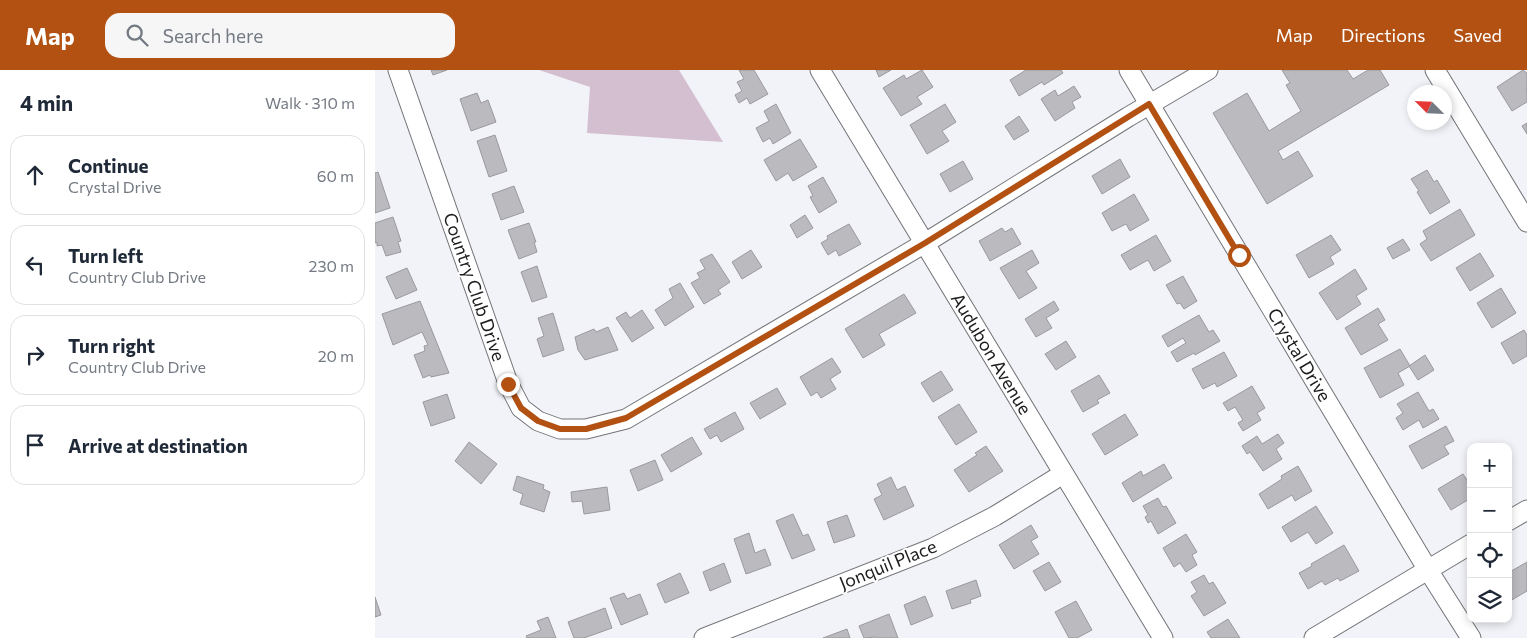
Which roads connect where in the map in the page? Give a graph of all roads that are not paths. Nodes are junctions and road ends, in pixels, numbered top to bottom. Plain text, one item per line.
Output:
1 (398, 70) edge
2 (820, 70) edge
3 (1129, 70) edge
4 (1207, 70) edge
5 (1435, 70) edge
6 (1149, 104) junction
7 (1527, 222) edge
8 (925, 243) junction
9 (1063, 474) junction
10 (1527, 510) edge
11 (1512, 519) edge
12 (1467, 546) edge
13 (1428, 570) junction
14 (704, 638) edge
15 (1163, 638) edge
16 (1314, 638) edge
17 (1471, 638) edge

1 - 8 street, Country Club Drive
2 - 8 street, Audubon Avenue
3 - 6 street, Crystal Drive
4 - 6 street, Country Club Drive
5 - 7 street
6 - 8 street, Country Club Drive
6 - 13 street, Crystal Drive
8 - 9 street, Audubon Avenue
9 - 14 street, Jonquil Place
9 - 15 street, Audubon Avenue
10 - 11 street
12 - 13 street
13 - 16 street
13 - 17 street, Crystal Drive

